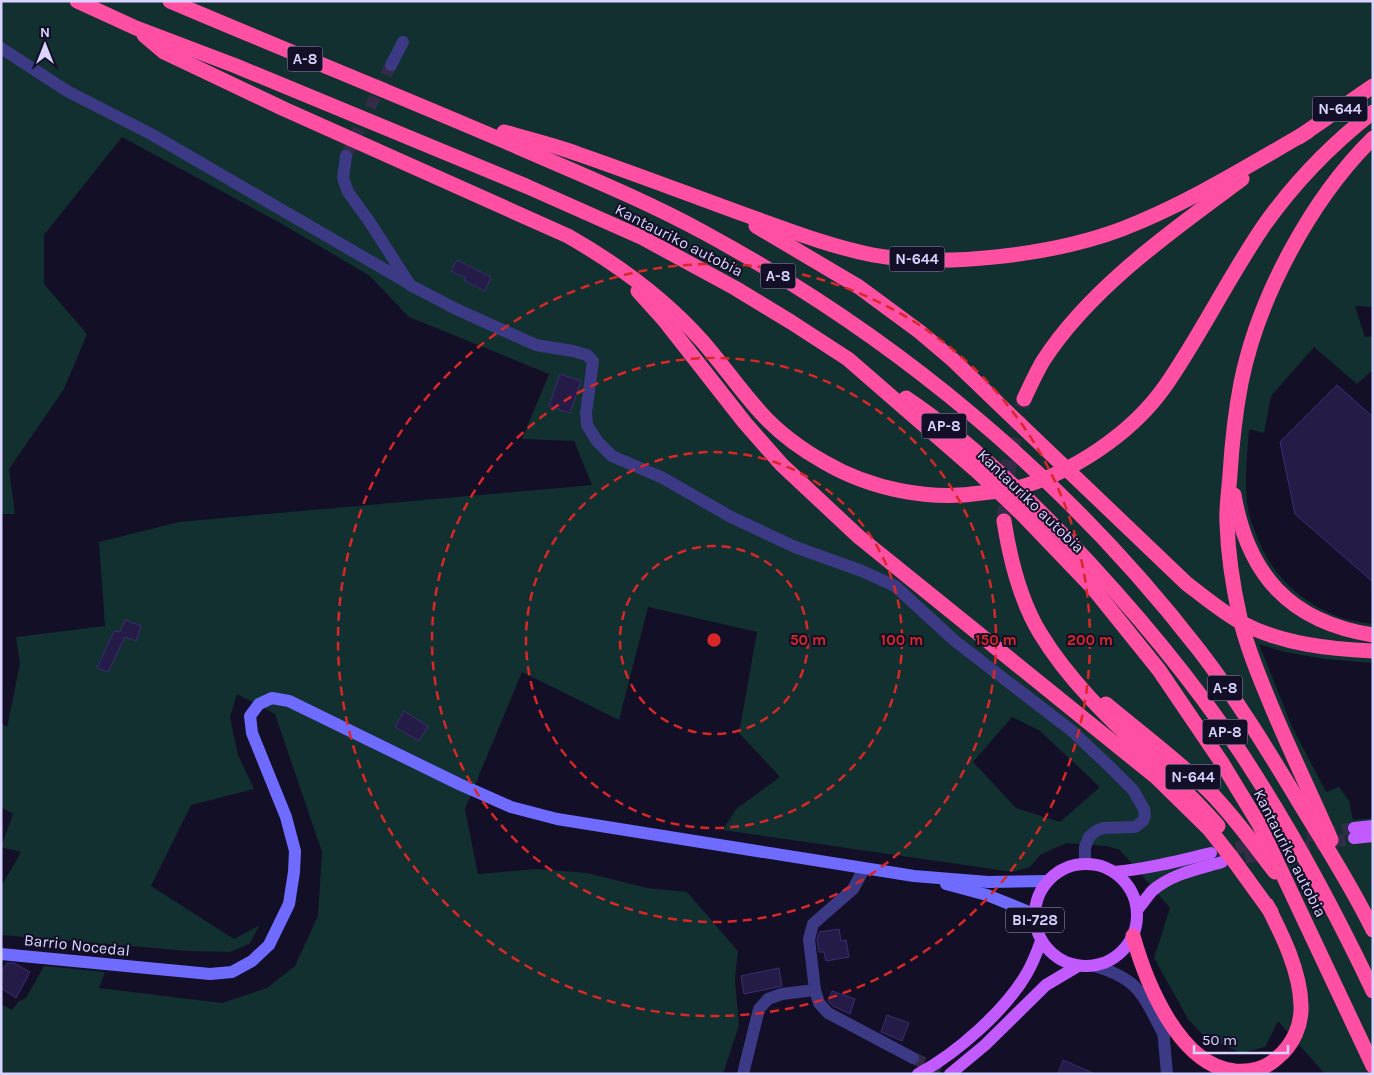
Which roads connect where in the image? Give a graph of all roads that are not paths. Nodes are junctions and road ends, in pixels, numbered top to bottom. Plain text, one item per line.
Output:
1 (77, 1) edge
2 (170, 1) edge
3 (136, 28) junction
4 (403, 42) dead end
5 (1, 48) edge
6 (391, 64) tunnel mouth
7 (1373, 86) edge
8 (1373, 112) edge
9 (442, 114) junction
10 (1307, 132) junction
11 (1373, 138) edge
12 (346, 156) tunnel mouth
13 (720, 206) junction
14 (617, 267) junction
15 (410, 285) junction
16 (848, 359) junction
17 (1024, 399) tunnel mouth
18 (1230, 474) junction
19 (1004, 521) tunnel mouth
20 (1373, 635) edge
21 (1373, 651) edge
22 (1073, 677) junction
23 (1373, 826) edge
24 (1373, 836) edge
25 (1210, 853) tunnel mouth
26 (1222, 862) tunnel mouth
27 (1085, 864) junction
28 (864, 869) junction
29 (1114, 872) junction
30 (914, 876) junction
31 (1047, 881) junction
32 (1352, 889) junction
33 (1294, 897) junction
34 (1137, 910) junction
35 (1271, 912) junction
36 (1034, 914) junction
37 (1373, 930) edge
38 (1133, 936) junction
39 (1042, 941) junction
40 (1, 954) edge
41 (1078, 966) junction
42 (1095, 966) junction
43 (815, 990) junction
44 (1373, 991) edge
45 (1159, 1002) junction
46 (1164, 1035) junction
47 (914, 1058) tunnel mouth
48 (1373, 1066) edge
49 (743, 1074) edge
50 (918, 1074) edge
51 (950, 1074) edge
52 (1167, 1074) edge

1 - 3 highway, Kantauriko autobia / A-8
2 - 9 highway, Kantauriko autobia / A-8
3 - 14 highway
3 - 16 highway, Kantauriko autobia / A-8
4 - 6 street
5 - 15 street
7 - 10 highway, N-644
8 - 14 highway
9 - 13 highway
9 - 32 highway, Kantauriko autobia / A-8
10 - 13 highway, N-644
10 - 17 highway, N-644
11 - 18 highway, N-644
12 - 15 street
13 - 21 highway
14 - 35 highway
15 - 27 street
16 - 33 highway, Kantauriko autobia / A-8
16 - 44 highway, AP-8
18 - 20 highway, N-644
18 - 32 highway, N-644
19 - 22 highway, N-644
22 - 33 highway, N-644
22 - 35 highway
23 - 24 main road
25 - 29 main road
26 - 34 main road
27 - 29 main road
27 - 31 main road
28 - 30 street
28 - 40 street, Barrio Nocedal
28 - 43 street
29 - 34 main road
30 - 31 street
30 - 36 street
31 - 36 main road, BI-728
32 - 37 highway, Kantauriko autobia / A-8
33 - 48 highway, Kantauriko autobia / A-8
34 - 38 main road
35 - 45 highway
36 - 39 main road, BI-728
38 - 42 main road, BI-728
38 - 45 highway
39 - 41 main road, BI-728
39 - 50 main road, BI-728
41 - 42 main road, BI-728
41 - 51 main road
42 - 46 street
43 - 47 street
43 - 49 street
45 - 46 street
46 - 52 street

